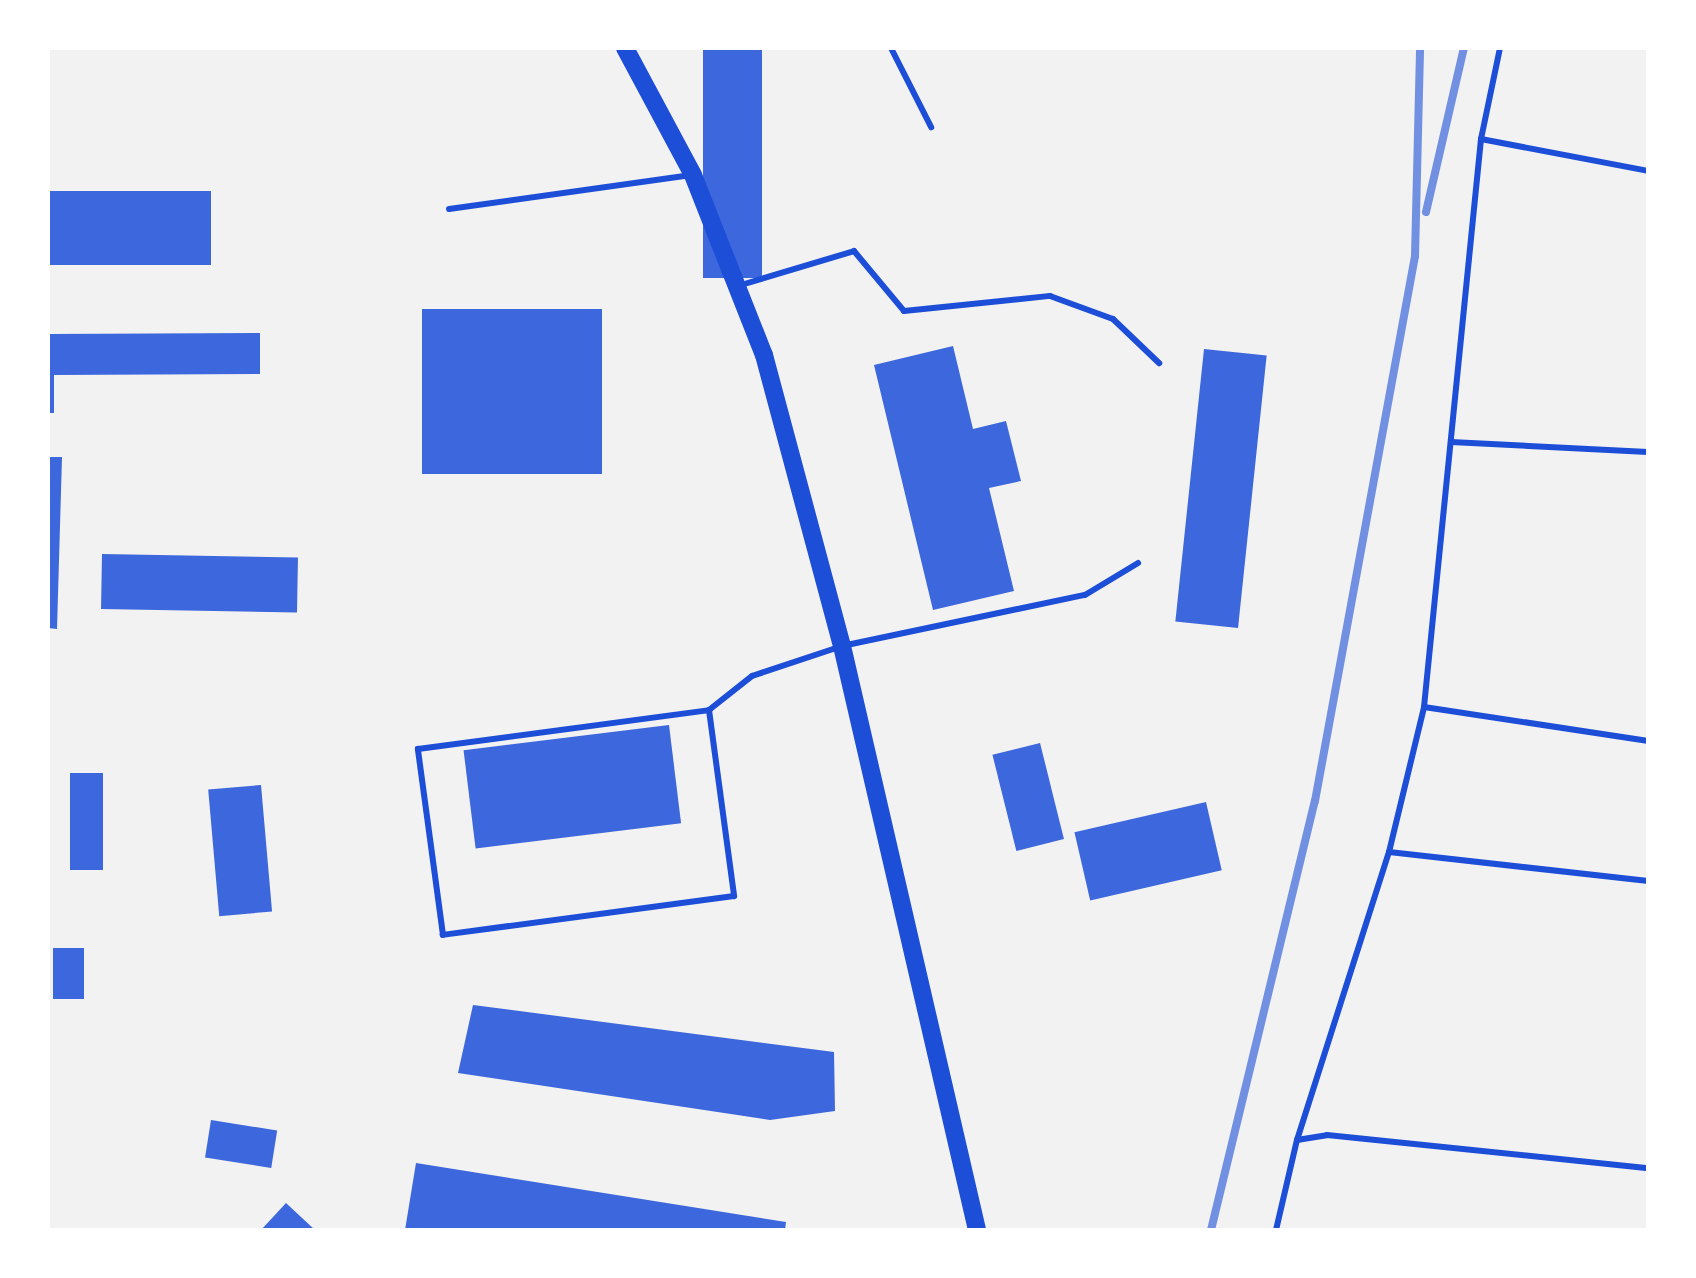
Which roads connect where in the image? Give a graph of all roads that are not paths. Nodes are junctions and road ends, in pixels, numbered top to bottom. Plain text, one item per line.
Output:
1 (625, 48) edge
2 (891, 48) edge
3 (1500, 48) edge
4 (931, 127) dead end
5 (1481, 139) junction
6 (1648, 171) edge
7 (693, 175) junction
8 (449, 209) dead end
9 (742, 286) junction
10 (1159, 363) dead end
11 (1451, 442) junction
12 (1648, 452) edge
13 (1138, 563) dead end
14 (842, 646) junction
15 (1424, 707) junction
16 (709, 710) junction
17 (1648, 741) edge
18 (1389, 852) junction
19 (1648, 881) edge
20 (1296, 1140) junction
21 (1648, 1168) edge
22 (977, 1230) edge
23 (1276, 1230) edge

1 - 7 main road
2 - 4 lane
3 - 5 lane
5 - 6 lane
5 - 11 lane
7 - 8 lane
7 - 9 main road
9 - 10 lane
9 - 14 main road
11 - 12 lane
11 - 15 lane
13 - 14 lane
14 - 16 lane
14 - 22 main road
15 - 17 lane
15 - 18 lane
16 - 16 lane
18 - 19 lane
18 - 20 lane
20 - 21 lane
20 - 23 lane

